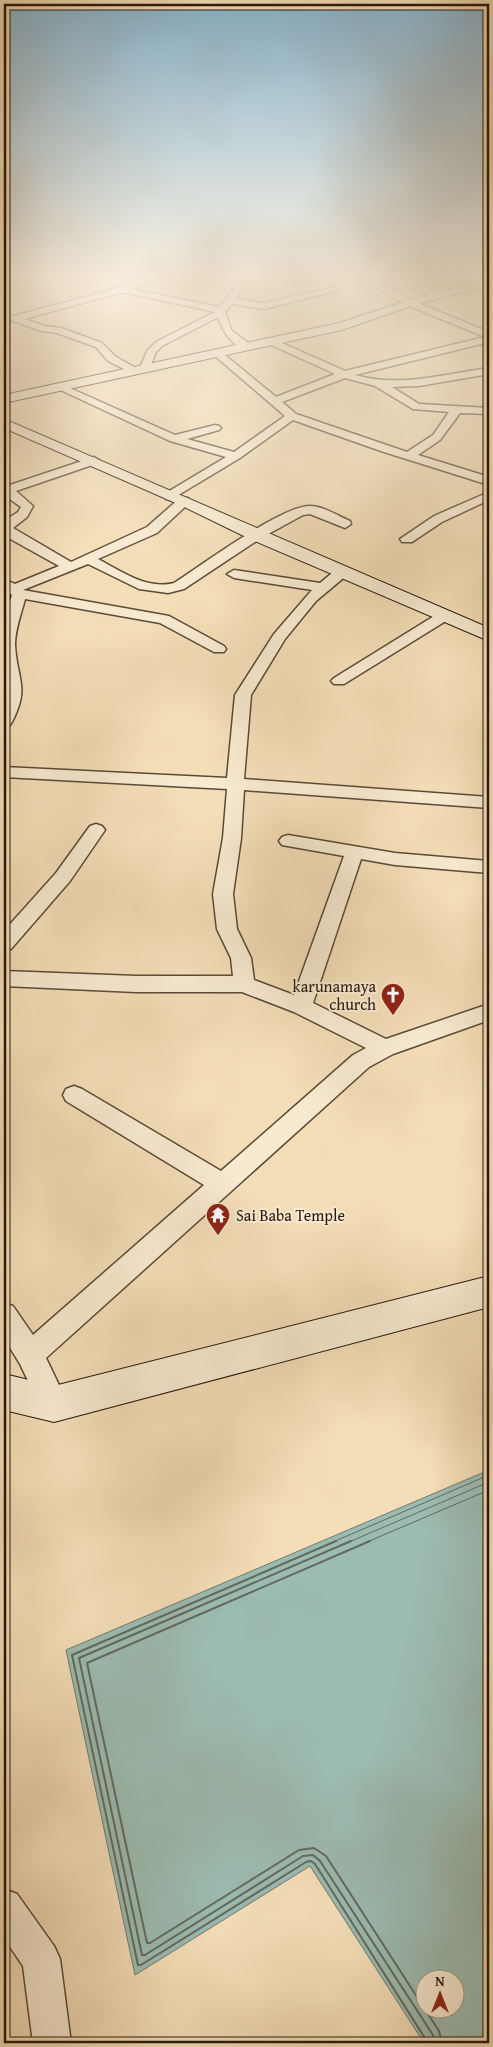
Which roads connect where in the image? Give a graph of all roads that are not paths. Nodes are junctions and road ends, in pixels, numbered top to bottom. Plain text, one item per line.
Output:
1 (132, 372) edge
2 (240, 372) edge
3 (339, 372) edge
4 (355, 372) edge
5 (485, 372) edge
6 (345, 374) junction
7 (378, 383) junction
8 (58, 387) junction
9 (4, 399) edge
10 (276, 401) junction
11 (456, 409) junction
12 (489, 411) edge
13 (292, 416) junction
14 (4, 423) edge
15 (215, 428) dead end
16 (174, 439) junction
17 (236, 456) junction
18 (408, 456) junction
19 (94, 462) junction
20 (489, 480) edge
21 (6, 491) edge
22 (489, 496) edge
23 (177, 498) junction
24 (345, 524) dead end
25 (256, 535) junction
26 (408, 539) dead end
27 (88, 559) junction
28 (70, 567) junction
29 (342, 572) junction
30 (234, 574) dead end
31 (324, 588) junction
32 (12, 589) edge
33 (444, 616) junction
34 (489, 635) edge
35 (219, 649) dead end
36 (6, 653) edge
37 (339, 681) dead end
38 (6, 714) edge
39 (4, 772) edge
40 (235, 785) junction
41 (489, 803) edge
42 (96, 830) dead end
43 (288, 841) dead end
44 (354, 853) junction
45 (489, 867) edge
46 (4, 944) edge
47 (4, 979) edge
48 (244, 984) junction
49 (301, 1006) junction
50 (489, 1012) edge
51 (385, 1048) junction
52 (74, 1095) dead end
53 (223, 1184) junction
54 (489, 1291) edge
55 (4, 1316) edge
56 (30, 1355) junction
57 (4, 1392) edge
58 (54, 1404) junction
59 (4, 1907) edge
60 (52, 2043) edge

1 - 8 street
2 - 10 street
3 - 6 street
4 - 6 street
5 - 7 street
6 - 7 street
6 - 10 street
7 - 11 street
8 - 9 street
8 - 16 street
10 - 13 street
11 - 12 street
11 - 18 street
13 - 17 street
13 - 18 street
14 - 19 street
15 - 16 street
16 - 17 street
17 - 23 street
18 - 20 street
19 - 21 street
19 - 23 street
21 - 28 street
22 - 26 street
23 - 25 street
23 - 27 street
24 - 25 street
25 - 27 street
25 - 29 street
27 - 28 street
28 - 32 street
29 - 31 street
29 - 33 street
30 - 31 street
31 - 40 street
32 - 35 street
32 - 36 street
33 - 34 street
33 - 37 street
36 - 38 street
39 - 40 street
40 - 41 street
40 - 48 street
42 - 46 street
43 - 44 street
44 - 45 street
44 - 49 street
47 - 48 street
48 - 49 street
49 - 51 street
50 - 51 street
51 - 53 street
52 - 53 street
53 - 56 street
54 - 58 street
55 - 56 street
56 - 58 street
57 - 58 street
59 - 60 street

